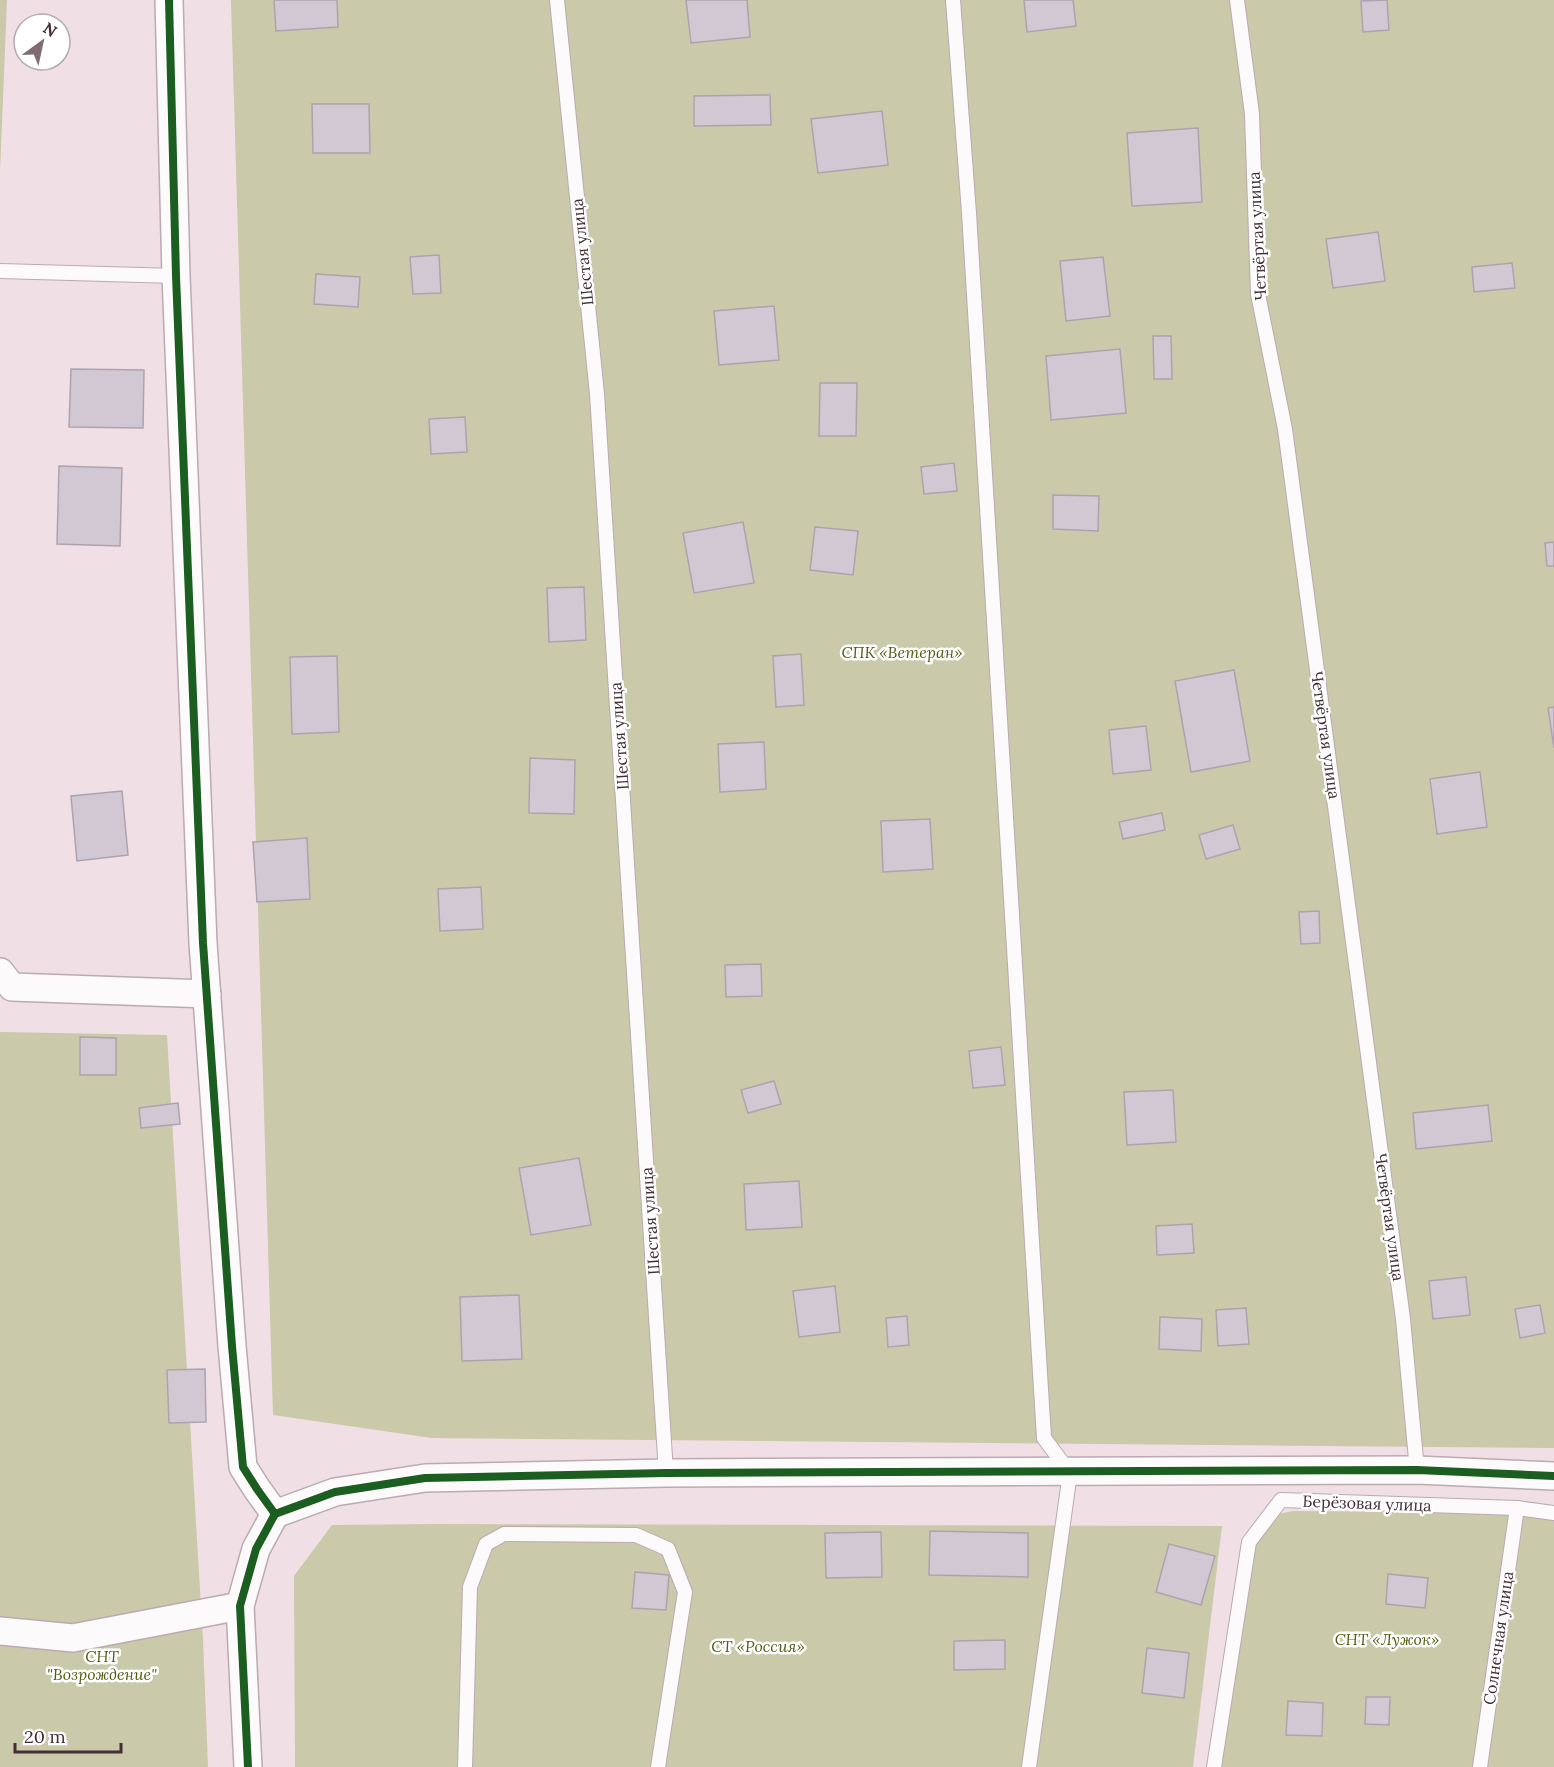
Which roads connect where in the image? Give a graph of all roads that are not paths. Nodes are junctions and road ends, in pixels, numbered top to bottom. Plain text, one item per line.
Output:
1 (169, 0) edge
2 (557, 0) edge
3 (953, 0) edge
4 (1237, 0) edge
5 (0, 271) edge
6 (176, 276) junction
7 (0, 972) edge
8 (207, 994) junction
9 (1417, 1470) junction
10 (666, 1473) junction
11 (1070, 1473) junction
12 (1554, 1476) edge
13 (1516, 1508) junction
14 (1554, 1513) edge
15 (276, 1514) junction
16 (240, 1606) junction
17 (0, 1632) edge
18 (248, 1767) edge
19 (465, 1767) edge
20 (657, 1767) edge
21 (1029, 1767) edge
22 (1214, 1767) edge
23 (1480, 1767) edge

1 - 6 street
2 - 10 lane, Шестая улица
3 - 11 lane
4 - 9 lane, Четвёртая улица
5 - 6 lane
6 - 8 street
7 - 8 street
8 - 15 street
9 - 11 street
9 - 12 street
10 - 11 street
10 - 15 street
11 - 21 lane
13 - 14 lane, Берёзовая улица
13 - 22 lane, Берёзовая улица
13 - 23 lane, Солнечная улица
15 - 16 street
16 - 17 street
16 - 18 street
19 - 20 lane

